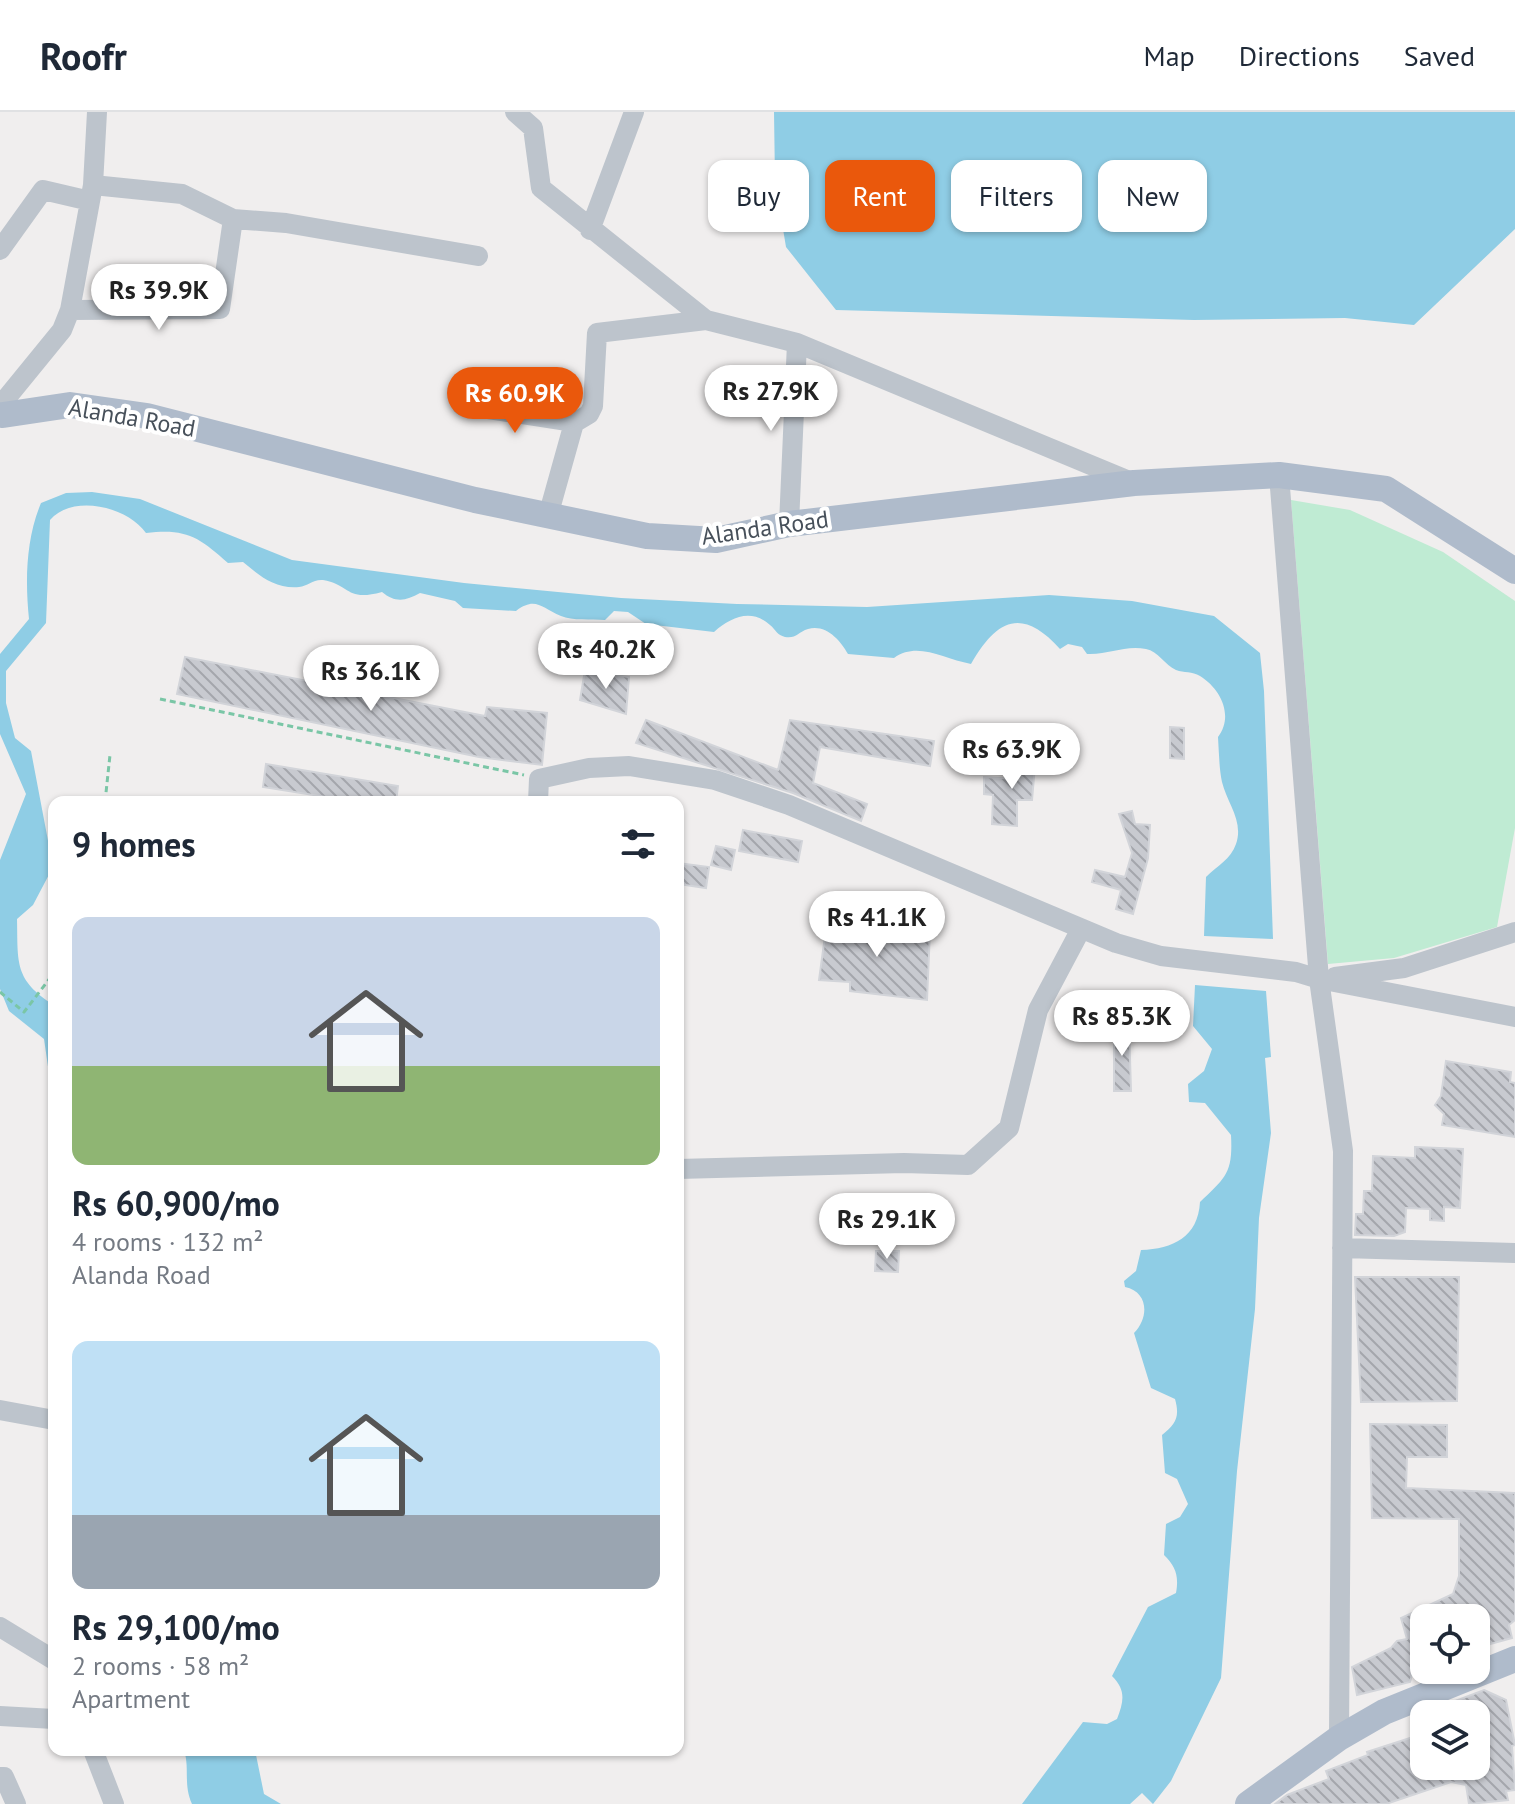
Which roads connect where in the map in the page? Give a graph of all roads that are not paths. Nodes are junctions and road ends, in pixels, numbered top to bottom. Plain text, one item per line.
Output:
1 (97, 112) edge
2 (515, 112) edge
3 (634, 112) edge
4 (536, 120) edge
5 (92, 193) junction
6 (233, 219) junction
7 (590, 230) junction
8 (0, 250) edge
9 (478, 256) dead end
10 (70, 310) junction
11 (706, 320) junction
12 (797, 343) junction
13 (462, 405) dead end
14 (1, 413) edge
15 (574, 422) junction
16 (1279, 475) junction
17 (1134, 483) junction
18 (548, 516) junction
19 (789, 524) junction
20 (1515, 571) edge
21 (538, 796) edge
22 (1081, 929) junction
23 (1515, 932) edge
24 (1319, 979) junction
25 (1515, 1017) edge
26 (684, 1169) edge
27 (1342, 1248) junction
28 (1515, 1253) edge
29 (0, 1410) edge
30 (48, 1419) edge
31 (0, 1627) edge
32 (48, 1656) edge
33 (1515, 1659) edge
34 (0, 1716) edge
35 (48, 1719) edge
36 (1339, 1738) junction
37 (95, 1756) edge
38 (1, 1772) edge
39 (16, 1804) edge
40 (114, 1804) edge
41 (1248, 1804) edge

1 - 5 street
2 - 4 street
3 - 7 street
4 - 7 street
5 - 6 street
5 - 8 street
5 - 10 street
6 - 9 street
6 - 10 street
7 - 11 street
10 - 14 street
11 - 12 street
11 - 15 street
12 - 17 street
12 - 19 street
13 - 15 street
14 - 18 main road, Alanda Road
15 - 18 street
16 - 17 main road, Alanda Road
16 - 20 main road, Alanda Road
16 - 24 street
17 - 19 main road, Alanda Road
18 - 19 main road, Alanda Road
21 - 22 street
22 - 24 street
22 - 26 street
23 - 24 street
24 - 25 street
24 - 27 street
27 - 28 street
27 - 36 street
29 - 30 street
31 - 32 street
33 - 36 main road
34 - 35 street
36 - 41 main road
37 - 40 street
38 - 39 street

